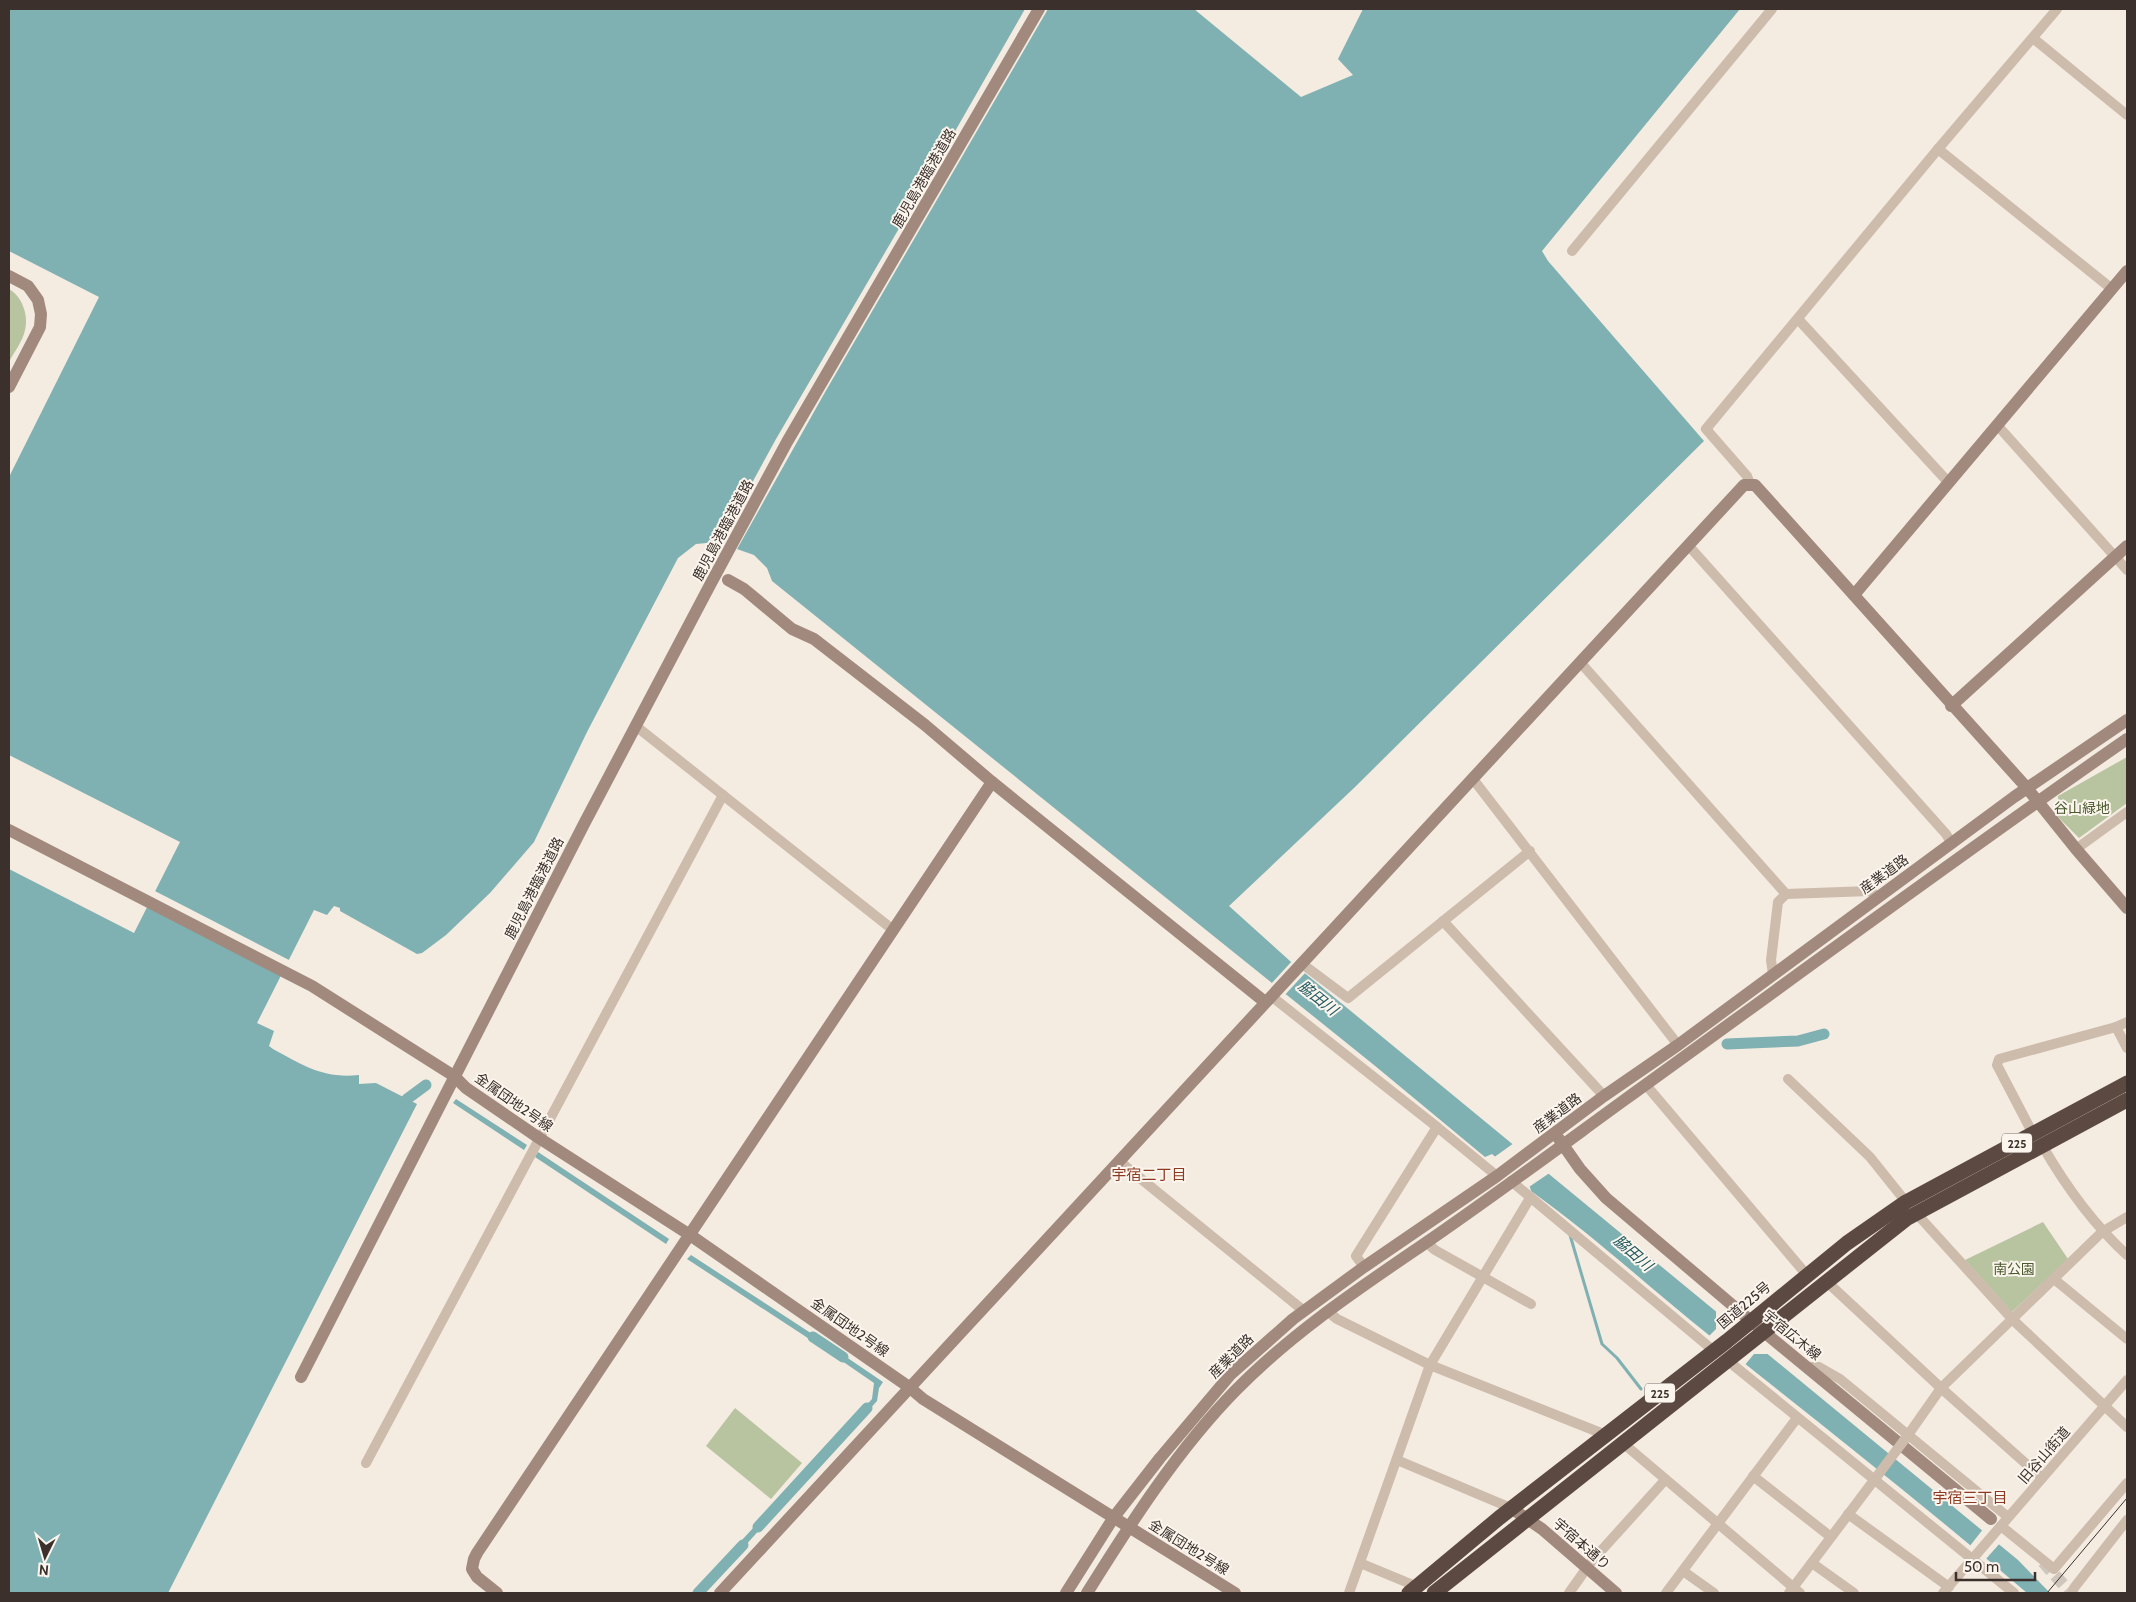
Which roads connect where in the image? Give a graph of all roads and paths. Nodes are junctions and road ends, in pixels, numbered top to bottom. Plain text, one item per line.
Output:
1 (1039, 9) edge
2 (1772, 9) edge
3 (2056, 9) edge
4 (2033, 38) junction
5 (2127, 115) edge
6 (1938, 149) junction
7 (1572, 250) dead end
8 (2127, 272) edge
9 (9, 276) edge
10 (2112, 289) junction
11 (1798, 319) junction
12 (9, 387) edge
13 (1998, 426) junction
14 (1949, 483) junction
15 (1750, 484) junction
16 (1688, 545) junction
17 (2127, 546) edge
18 (2115, 557) junction
19 (2127, 570) edge
20 (728, 580) dead end
21 (1854, 595) junction
22 (1580, 662) junction
23 (1951, 706) junction
24 (2127, 720) edge
25 (637, 727) junction
26 (2127, 739) edge
27 (1473, 779) junction
28 (992, 782) junction
29 (2027, 788) junction
30 (724, 795) junction
31 (2037, 801) junction
32 (2127, 812) edge
33 (9, 830) edge
34 (1952, 844) junction
35 (2076, 849) junction
36 (1530, 851) junction
37 (1786, 894) junction
38 (1878, 897) junction
39 (2127, 908) edge
40 (1443, 921) junction
41 (892, 928) junction
42 (1299, 965) junction
43 (1773, 974) junction
44 (1271, 996) junction
45 (2127, 1022) edge
46 (2116, 1027) junction
47 (1678, 1045) junction
48 (2127, 1048) edge
49 (454, 1076) junction
50 (1788, 1079) dead end
51 (2127, 1083) edge
52 (1646, 1085) junction
53 (1604, 1096) junction
54 (2127, 1100) edge
55 (1437, 1127) junction
56 (1554, 1133) junction
57 (539, 1138) junction
58 (2038, 1139) junction
59 (1563, 1145) junction
60 (1119, 1161) junction
61 (1501, 1173) junction
62 (1511, 1181) junction
63 (1530, 1198) junction
64 (1911, 1208) junction
65 (2127, 1217) edge
66 (2102, 1232) junction
67 (690, 1235) junction
68 (1426, 1242) junction
69 (2127, 1255) edge
70 (1364, 1267) junction
71 (1806, 1274) junction
72 (1482, 1276) junction
73 (2054, 1279) junction
74 (1826, 1281) junction
75 (1531, 1304) dead end
76 (1304, 1311) junction
77 (1326, 1311) junction
78 (2012, 1320) junction
79 (1747, 1325) junction
80 (1759, 1335) junction
81 (2127, 1339) edge
82 (1723, 1354) junction
83 (1430, 1365) junction
84 (1808, 1367) junction
85 (301, 1376) dead end
86 (2127, 1380) edge
87 (909, 1387) junction
88 (1941, 1388) junction
89 (2104, 1406) junction
90 (1797, 1418) junction
91 (2127, 1427) edge
92 (1606, 1435) junction
93 (1908, 1435) junction
94 (1624, 1444) junction
95 (1397, 1460) junction
96 (366, 1462) dead end
97 (1753, 1476) junction
98 (1877, 1476) junction
99 (2042, 1478) junction
100 (1664, 1480) junction
101 (2127, 1483) edge
102 (1511, 1508) junction
103 (1848, 1514) junction
104 (2008, 1516) junction
105 (1114, 1517) junction
106 (1526, 1518) junction
107 (2127, 1520) edge
108 (1996, 1522) junction
109 (1718, 1525) junction
110 (1128, 1526) junction
111 (1831, 1537) junction
112 (1975, 1556) junction
113 (1360, 1563) junction
114 (1812, 1563) junction
115 (1587, 1568) junction
116 (1683, 1570) junction
117 (1414, 1590) edge
118 (1946, 1590) edge
119 (1794, 1591) edge
120 (497, 1593) edge
121 (720, 1593) edge
122 (1066, 1593) edge
123 (1087, 1593) edge
124 (1235, 1593) edge
125 (1349, 1593) edge
126 (1434, 1593) edge
127 (1569, 1593) edge
128 (1616, 1593) edge
129 (1666, 1593) edge
130 (1714, 1593) edge
131 (1854, 1593) edge
132 (2014, 1593) edge
133 (2072, 1593) edge

1 - 25 street, 鹿児島港臨港道路
2 - 7 street
3 - 4 street
4 - 5 street
4 - 6 street
6 - 10 street
6 - 11 street
8 - 10 street
9 - 12 street
10 - 13 street
11 - 14 street
11 - 15 street
13 - 14 street
13 - 18 street
14 - 21 street
15 - 16 street
15 - 21 street
16 - 22 street
16 - 34 street
17 - 18 street
18 - 19 street
18 - 23 street
20 - 28 street
21 - 23 street
22 - 27 street
22 - 37 street
23 - 29 street
24 - 29 street, 産業道路
25 - 30 street
25 - 49 street, 鹿児島港臨港道路
26 - 31 street, 産業道路
27 - 36 street
27 - 42 street
28 - 41 street
28 - 44 street
29 - 31 street
29 - 34 street, 産業道路
30 - 41 street
30 - 57 street
31 - 35 street
31 - 52 street, 産業道路
32 - 35 street
33 - 49 street, 金属団地2号線
34 - 38 street, 産業道路
35 - 39 street
36 - 40 street
36 - 47 street
37 - 38 street
37 - 43 street
38 - 43 street, 産業道路
40 - 42 street
40 - 53 street
41 - 67 street
42 - 44 street
43 - 47 street, 産業道路
44 - 55 street
44 - 60 street
45 - 46 street
46 - 48 street
46 - 58 street
47 - 53 street, 産業道路
49 - 57 street, 金属団地2号線
49 - 85 street, 鹿児島港臨港道路
50 - 64 street
51 - 58 highway, 国道225号 / 225
52 - 59 street, 産業道路
52 - 71 street
53 - 56 street, 産業道路
54 - 58 highway, 国道225号 / 225
55 - 61 street
55 - 70 street
56 - 59 street, 宇宿広木線
56 - 61 street, 産業道路
57 - 67 street, 金属団地2号線
57 - 96 street
58 - 64 highway, 国道225号 / 225
58 - 66 street
59 - 62 street, 産業道路
59 - 79 street, 宇宿広木線
60 - 76 street
60 - 87 street
61 - 70 street, 産業道路
62 - 63 street
62 - 68 street, 産業道路
63 - 72 street
63 - 82 street
64 - 71 highway, 国道225号 / 225
64 - 74 highway, 国道225号 / 225
64 - 78 street
65 - 66 street
66 - 69 street
66 - 73 street
67 - 87 street, 金属団地2号線
67 - 120 street
68 - 72 street
68 - 77 street, 産業道路
70 - 76 street, 産業道路
71 - 79 highway, 国道225号 / 225
72 - 75 street
72 - 83 street
73 - 78 street
73 - 81 street
74 - 80 highway, 国道225号 / 225
74 - 88 street
76 - 105 street, 産業道路
77 - 83 street
77 - 110 street, 産業道路
78 - 88 street
78 - 89 street
79 - 80 street, 宇宿広木線
79 - 82 highway, 国道225号 / 225
80 - 82 highway, 国道225号 / 225
80 - 84 street, 宇宿広木線
82 - 90 street
82 - 92 highway, 国道225号 / 225
82 - 94 highway, 国道225号 / 225
83 - 92 street
83 - 95 street
84 - 93 street
84 - 108 street, 宇宿広木線
86 - 89 street, 旧谷山街道
87 - 105 street, 金属団地2号線
87 - 121 street
88 - 93 street
88 - 99 street
89 - 91 street
89 - 99 street, 旧谷山街道
90 - 97 street
90 - 98 street
92 - 102 highway, 国道225号 / 225
93 - 98 street, bridge
93 - 104 street
94 - 100 street
94 - 106 highway, 国道225号 / 225
95 - 102 street
95 - 113 street
97 - 109 street
97 - 111 street
98 - 103 street
98 - 112 street
99 - 104 street, 旧谷山街道
100 - 109 street
100 - 115 street
101 - 108 street
102 - 106 street, 宇宿本通り
102 - 117 highway, 国道225号 / 225
103 - 111 street
103 - 118 street
104 - 108 street, 旧谷山街道
105 - 110 street, 金属団地2号線
105 - 122 street, 産業道路
106 - 115 street, 宇宿本通り
106 - 126 highway, 国道225号 / 225
107 - 133 street
108 - 112 street, 旧谷山街道
109 - 116 street
109 - 119 street
110 - 123 street, 産業道路
110 - 124 street, 金属団地2号線
111 - 114 street
112 - 118 street, 旧谷山街道
112 - 132 street
113 - 117 street
113 - 125 street
114 - 119 street
114 - 131 street
115 - 127 street
115 - 128 street, 宇宿本通り
116 - 129 street
116 - 130 street

